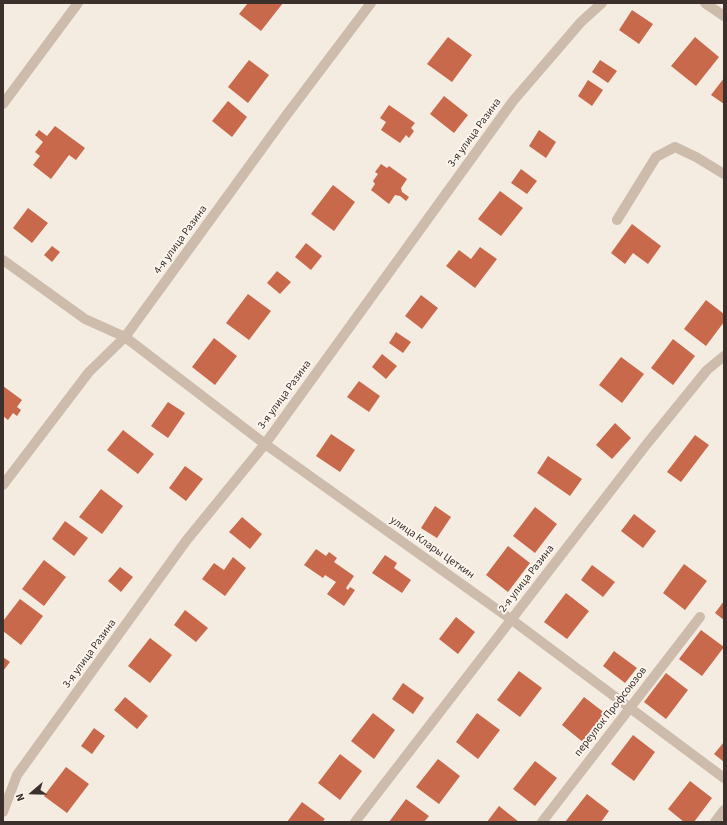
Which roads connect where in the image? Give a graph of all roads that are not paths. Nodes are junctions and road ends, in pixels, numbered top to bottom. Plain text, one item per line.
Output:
1 (78, 3) edge
2 (371, 3) edge
3 (602, 3) edge
4 (705, 3) edge
5 (724, 16) edge
6 (3, 104) edge
7 (724, 174) edge
8 (617, 220) dead end
9 (3, 260) edge
10 (125, 337) junction
11 (724, 356) edge
12 (265, 444) junction
13 (3, 485) edge
14 (700, 617) dead end
15 (512, 620) junction
16 (629, 708) junction
17 (724, 778) edge
18 (724, 810) edge
19 (3, 812) edge
20 (355, 822) edge
21 (542, 822) edge
22 (715, 822) edge

1 - 6 street
2 - 10 street, 4-я улица Разина
3 - 12 street, 3-я улица Разина
4 - 5 street
7 - 8 street
9 - 10 street, улица Клары Цеткин
10 - 12 street, улица Клары Цеткин
10 - 13 street, 4-я улица Разина
11 - 15 street, 2-я улица Разина
12 - 15 street, улица Клары Цеткин
12 - 19 street, 3-я улица Разина
14 - 16 street, переулок Профсоюзов
15 - 16 street, улица Клары Цеткин
15 - 20 street, 2-я улица Разина
16 - 17 street, улица Клары Цеткин
16 - 21 street, переулок Профсоюзов
18 - 22 street

